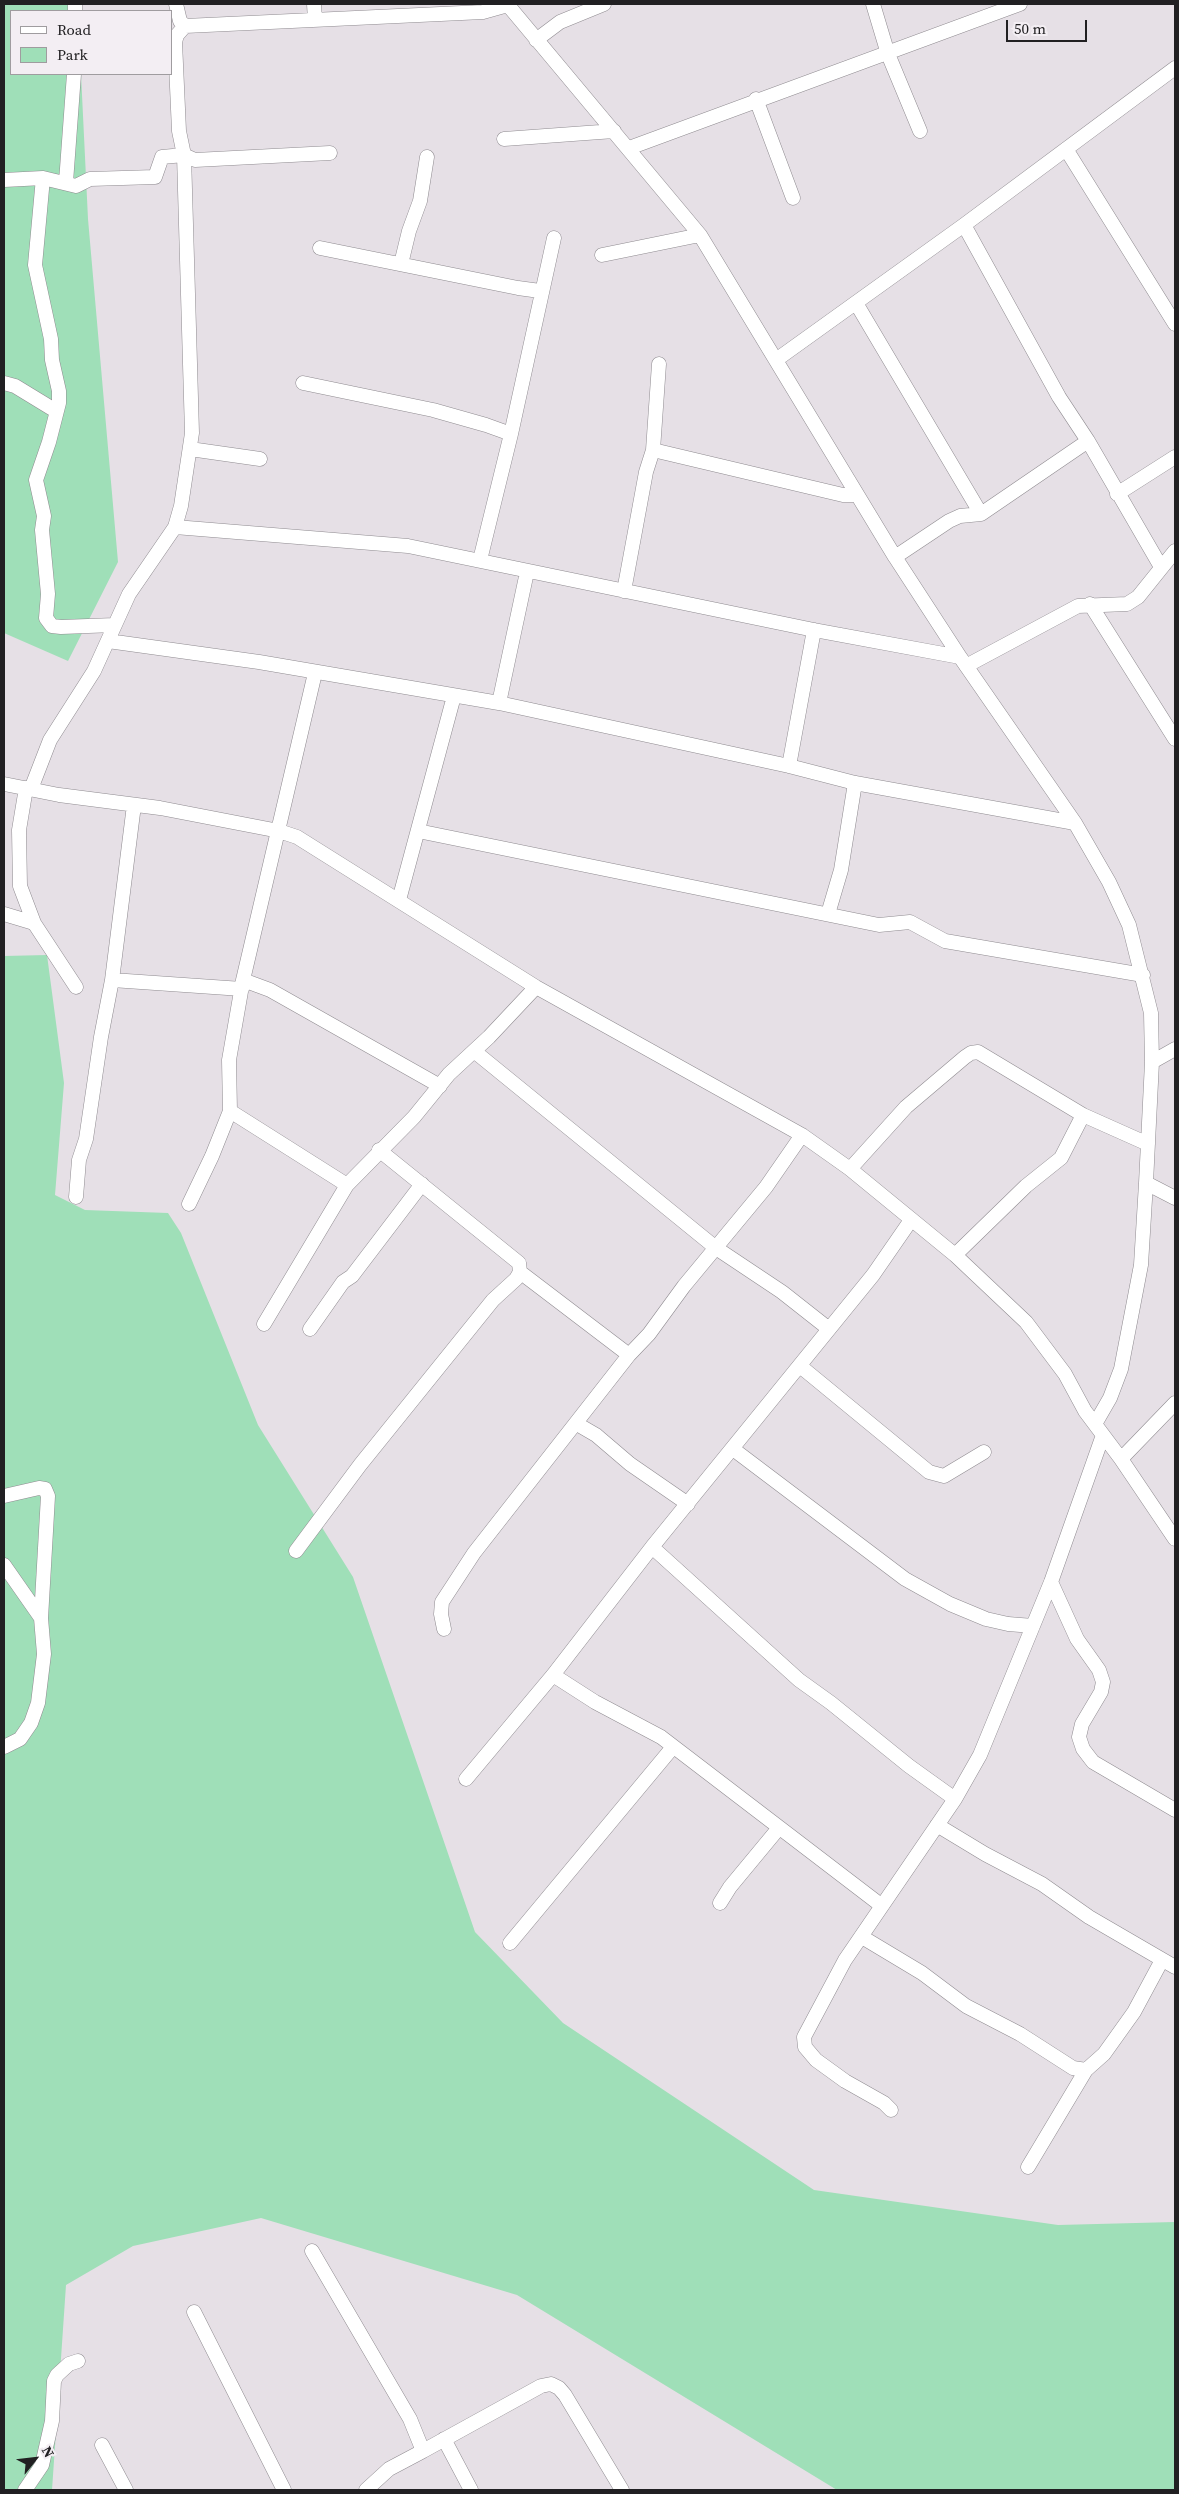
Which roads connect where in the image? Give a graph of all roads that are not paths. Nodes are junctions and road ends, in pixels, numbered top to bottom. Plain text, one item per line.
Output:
1 (176, 4) edge
2 (314, 4) edge
3 (604, 4) edge
4 (872, 4) edge
5 (1020, 4) edge
6 (507, 5) edge
7 (315, 20) junction
8 (185, 26) junction
9 (536, 40) junction
10 (888, 54) junction
11 (1175, 68) edge
12 (74, 75) edge
13 (756, 99) junction
14 (614, 131) junction
15 (920, 131) dead end
16 (504, 139) dead end
17 (629, 148) junction
18 (1066, 149) junction
19 (330, 153) dead end
20 (184, 155) junction
21 (427, 157) dead end
22 (43, 178) junction
23 (4, 180) edge
24 (66, 182) junction
25 (793, 198) dead end
26 (964, 225) junction
27 (700, 235) junction
28 (554, 238) dead end
29 (320, 248) dead end
30 (602, 255) dead end
31 (402, 264) junction
32 (540, 291) junction
33 (856, 303) junction
34 (1175, 324) edge
35 (776, 360) junction
36 (659, 364) dead end
37 (303, 382) dead end
38 (4, 383) edge
39 (56, 411) junction
40 (511, 434) junction
41 (1088, 441) junction
42 (190, 449) junction
43 (653, 450) junction
44 (1175, 457) edge
45 (260, 459) dead end
46 (1118, 494) junction
47 (857, 495) junction
48 (981, 514) junction
49 (174, 527) junction
50 (1175, 550) edge
51 (895, 557) junction
52 (480, 560) junction
53 (1161, 567) junction
54 (527, 572) junction
55 (624, 591) junction
56 (1090, 604) junction
57 (115, 625) junction
58 (814, 630) junction
59 (108, 642) junction
60 (963, 662) junction
61 (315, 673) junction
62 (454, 696) junction
63 (499, 703) junction
64 (1175, 739) edge
65 (789, 766) junction
66 (855, 783) junction
67 (4, 784) edge
68 (29, 789) junction
69 (134, 805) junction
70 (1074, 823) junction
71 (279, 831) junction
72 (418, 831) junction
73 (400, 900) junction
74 (4, 914) edge
75 (828, 914) junction
76 (34, 923) junction
77 (1143, 975) junction
78 (112, 980) junction
79 (243, 985) junction
80 (76, 987) dead end
81 (536, 987) junction
82 (1175, 1049) edge
83 (474, 1051) junction
84 (1152, 1062) junction
85 (440, 1086) junction
86 (230, 1111) junction
87 (1083, 1115) junction
88 (802, 1135) junction
89 (1148, 1144) junction
90 (379, 1150) junction
91 (850, 1169) junction
92 (1146, 1183) junction
93 (347, 1184) junction
94 (422, 1184) junction
95 (76, 1197) dead end
96 (1175, 1198) edge
97 (189, 1204) dead end
98 (911, 1220) junction
99 (716, 1248) junction
100 (955, 1254) junction
101 (520, 1272) junction
102 (264, 1324) dead end
103 (310, 1329) dead end
104 (829, 1329) junction
105 (629, 1356) junction
106 (800, 1366) junction
107 (1175, 1403) edge
108 (576, 1424) junction
109 (1099, 1429) junction
110 (733, 1448) junction
111 (984, 1452) dead end
112 (1121, 1459) junction
113 (4, 1496) edge
114 (688, 1504) junction
115 (1175, 1539) edge
116 (652, 1547) junction
117 (296, 1551) dead end
118 (4, 1566) edge
119 (1052, 1582) junction
120 (41, 1618) junction
121 (1033, 1626) junction
122 (444, 1629) dead end
123 (553, 1675) junction
124 (4, 1747) edge
125 (673, 1747) junction
126 (466, 1779) dead end
127 (956, 1798) junction
128 (1175, 1810) edge
129 (938, 1825) junction
130 (778, 1829) junction
131 (720, 1903) dead end
132 (882, 1906) junction
133 (862, 1937) junction
134 (510, 1943) dead end
135 (1162, 1960) junction
136 (1175, 1967) edge
137 (1086, 2070) junction
138 (891, 2110) dead end
139 (1028, 2168) dead end
140 (312, 2251) dead end
141 (194, 2312) dead end
142 (78, 2361) dead end
143 (444, 2439) junction
144 (102, 2445) dead end
145 (423, 2450) junction
146 (25, 2490) edge
147 (126, 2490) edge
148 (284, 2490) edge
149 (366, 2490) edge
150 (471, 2490) edge
151 (622, 2490) edge

1 - 8 street
2 - 7 street
3 - 9 street
4 - 10 street
5 - 10 street
6 - 7 street
6 - 9 street
7 - 8 street
8 - 20 street
9 - 14 street
10 - 13 street
10 - 15 street
11 - 18 street
12 - 24 street
13 - 17 street
13 - 25 street
14 - 16 street
14 - 17 street
17 - 27 street
18 - 26 street
18 - 34 street
19 - 20 street
20 - 24 street
20 - 42 street
21 - 31 street
22 - 23 street
22 - 24 street
22 - 39 street
26 - 33 street
26 - 41 street
27 - 30 street
27 - 35 street
28 - 32 street
29 - 31 street
31 - 32 street
32 - 40 street
33 - 35 street
33 - 48 street
35 - 47 street
36 - 43 street
37 - 40 street
38 - 39 street
39 - 57 street
40 - 52 street
41 - 46 street
41 - 48 street
42 - 45 street
42 - 49 street
43 - 47 street
43 - 55 street
44 - 46 street
46 - 53 street
47 - 51 street
48 - 51 street
49 - 52 street
49 - 57 street
50 - 53 street
51 - 60 street
52 - 54 street
53 - 56 street
54 - 55 street
54 - 63 street
55 - 58 street
56 - 60 street
56 - 64 street
57 - 59 street
58 - 60 street
58 - 65 street
59 - 61 street
59 - 68 street
60 - 70 street
61 - 62 street
61 - 71 street
62 - 63 street
62 - 72 street
63 - 65 street
65 - 66 street
66 - 70 street
66 - 75 street
67 - 68 street
68 - 69 street
68 - 76 street
69 - 71 street
69 - 78 street
70 - 77 street
71 - 73 street
71 - 79 street
72 - 73 street
72 - 75 street
73 - 81 street
74 - 76 street
75 - 77 street
76 - 80 street
77 - 84 street
78 - 79 street
78 - 95 street
79 - 85 street
79 - 86 street
81 - 83 street
81 - 88 street
82 - 84 street
83 - 85 street
83 - 99 street
84 - 89 street
85 - 90 street
86 - 93 street
86 - 97 street
87 - 89 street
87 - 91 street
87 - 100 street
88 - 91 street
88 - 99 street
89 - 92 street
90 - 93 street
90 - 94 street
91 - 98 street
92 - 96 street
92 - 109 street
93 - 102 street
94 - 101 street
94 - 103 street
98 - 100 street
98 - 104 street
99 - 104 street
99 - 105 street
100 - 109 street
101 - 105 street
101 - 117 street
104 - 106 street
105 - 108 street
106 - 110 street
106 - 111 street
107 - 112 street
108 - 114 street
108 - 122 street
109 - 112 street
109 - 119 street
110 - 114 street
110 - 121 street
112 - 115 street
113 - 120 street
114 - 116 street
116 - 123 street
116 - 127 street
118 - 120 street
119 - 121 street
119 - 128 street
120 - 124 street
121 - 127 street
123 - 125 street
123 - 126 street
125 - 130 street
125 - 134 street
127 - 129 street
129 - 132 street
129 - 135 street
130 - 131 street
130 - 132 street
132 - 133 street
133 - 137 street
133 - 138 street
135 - 136 street
135 - 137 street
137 - 139 street
140 - 145 street
141 - 148 street
142 - 146 street
143 - 145 street
143 - 150 street
143 - 151 street
144 - 147 street
145 - 149 street

